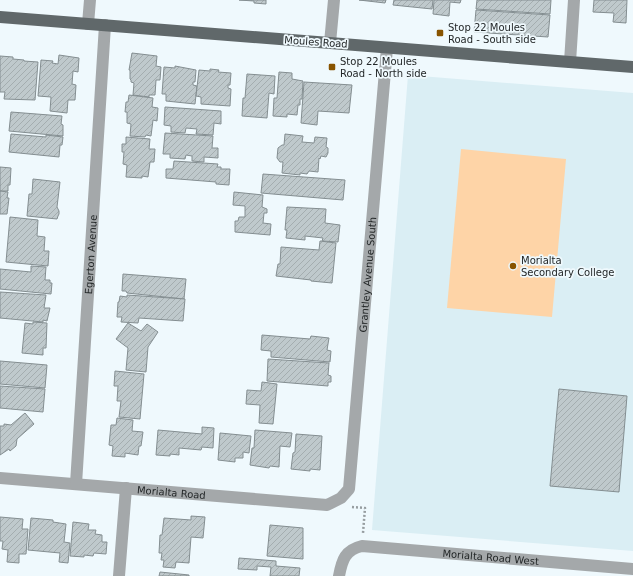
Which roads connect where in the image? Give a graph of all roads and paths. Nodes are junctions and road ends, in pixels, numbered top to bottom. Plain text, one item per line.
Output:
1 (90, 0) edge
2 (334, 0) edge
3 (574, 0) edge
4 (0, 17) edge
5 (88, 24) junction
6 (105, 25) junction
7 (330, 43) junction
8 (387, 48) junction
9 (570, 62) junction
10 (633, 67) edge
11 (0, 478) edge
12 (76, 484) junction
13 (126, 488) junction
14 (346, 502) junction
15 (362, 546) junction
16 (633, 569) edge
17 (580, 570) edge
18 (119, 576) edge
19 (339, 576) edge

1 - 5 street
2 - 7 street
3 - 9 street
4 - 5 main road, Moules Road
5 - 6 main road, Moules Road
6 - 7 main road, Moules Road
6 - 12 street, Egerton Avenue
7 - 8 main road, Moules Road
8 - 9 main road, Moules Road
8 - 14 street, Grantley Avenue South
9 - 10 main road, Moules Road
11 - 12 street, Morialta Road
12 - 13 street, Morialta Road
13 - 14 street, Morialta Road
13 - 18 street
14 - 15 path
15 - 17 street, Morialta Road West
15 - 19 street, Morialta Road West
16 - 17 street, Morialta Road West

